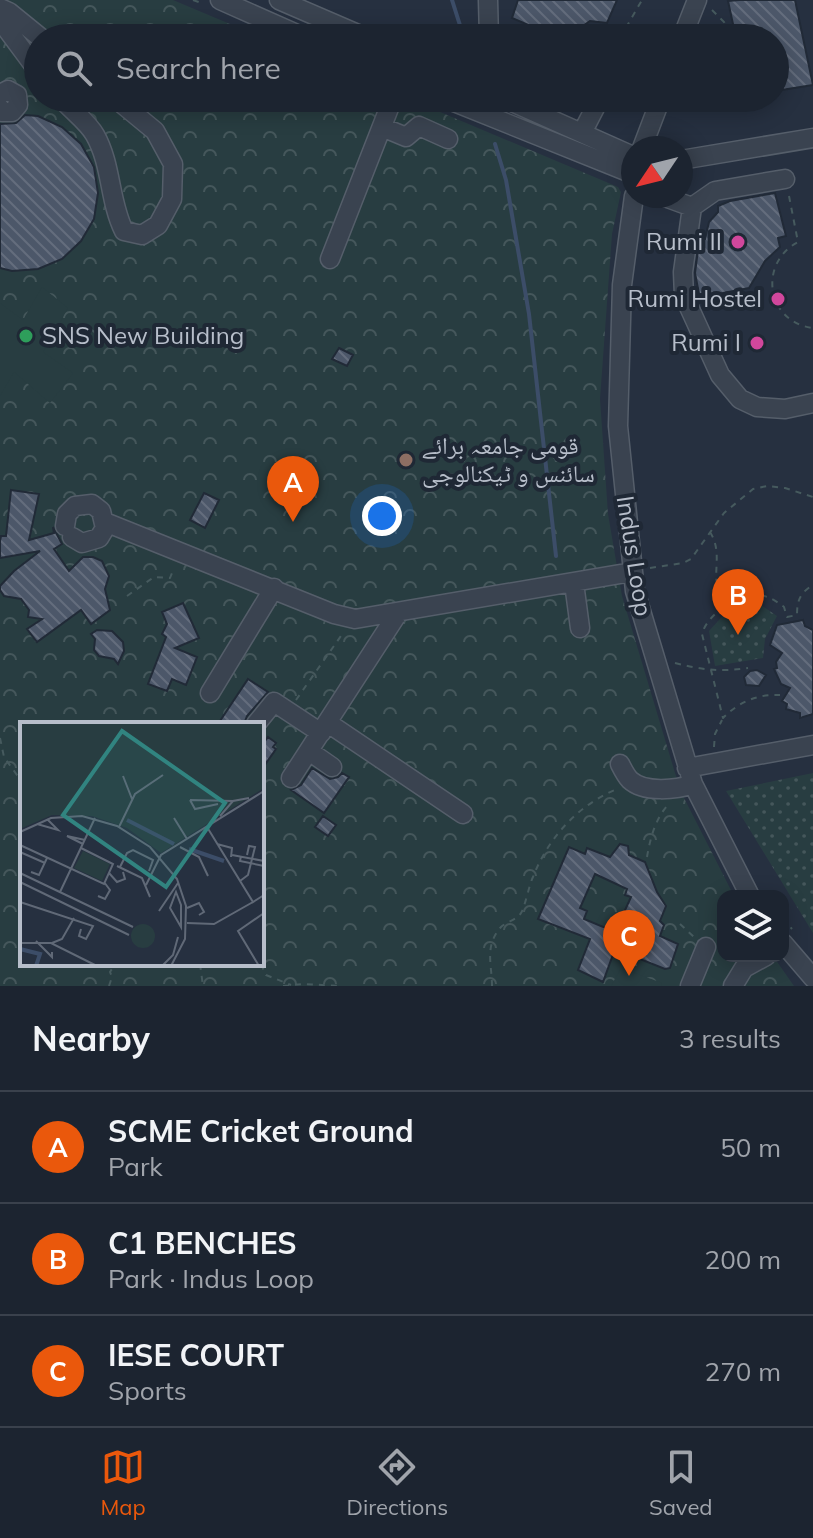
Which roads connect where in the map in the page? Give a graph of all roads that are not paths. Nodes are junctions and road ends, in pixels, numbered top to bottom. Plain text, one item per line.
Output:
1 (220, 0) edge
2 (279, 0) edge
3 (488, 0) edge
4 (702, 2) edge
5 (241, 4) edge
6 (0, 8) edge
7 (0, 20) edge
8 (279, 24) edge
9 (335, 24) edge
10 (489, 24) edge
11 (690, 24) edge
12 (24, 26) edge
13 (24, 52) edge
14 (0, 94) edge
15 (0, 108) edge
16 (74, 112) edge
17 (132, 112) edge
18 (388, 112) edge
19 (479, 112) edge
20 (535, 112) edge
21 (593, 112) edge
22 (661, 112) edge
23 (382, 127) junction
24 (582, 133) junction
25 (648, 136) edge
26 (813, 138) edge
27 (448, 139) dead end
28 (621, 151) edge
29 (693, 158) edge
30 (621, 169) edge
31 (785, 179) road end
32 (693, 206) edge
33 (632, 208) edge
34 (692, 208) edge
35 (330, 259) dead end
36 (813, 403) edge
37 (105, 522) junction
38 (639, 571) junction
39 (574, 583) junction
40 (274, 588) junction
41 (398, 613) junction
42 (580, 628) dead end
43 (210, 693) dead end
44 (258, 722) edge
45 (324, 728) junction
46 (813, 745) edge
47 (309, 751) junction
48 (620, 764) dead end
49 (332, 767) dead end
50 (291, 778) dead end
51 (688, 780) junction
52 (463, 814) dead end
53 (747, 890) edge
54 (706, 947) dead end
55 (789, 951) edge
56 (755, 962) edge
57 (813, 978) edge
58 (690, 986) edge
59 (733, 986) edge

1 - 5 street
2 - 9 street
3 - 10 street
4 - 11 street
5 - 8 street
6 - 12 street
7 - 13 street
14 - 15 street
16 - 17 street
18 - 23 street
19 - 30 street
20 - 24 street
21 - 24 street
22 - 25 street
23 - 27 street
23 - 35 street
24 - 28 street
26 - 29 street
31 - 32 street
33 - 38 street, Indus Loop
34 - 36 street
37 - 37 street
37 - 40 street
38 - 39 street
38 - 51 street, Indus Loop
39 - 41 street
39 - 42 street
40 - 41 street
40 - 43 street
41 - 45 street
44 - 45 street
45 - 47 street
45 - 52 street
46 - 51 street
47 - 49 street
47 - 50 street
48 - 51 street
51 - 53 street, Indus Loop
54 - 58 street
55 - 57 street
56 - 59 street

